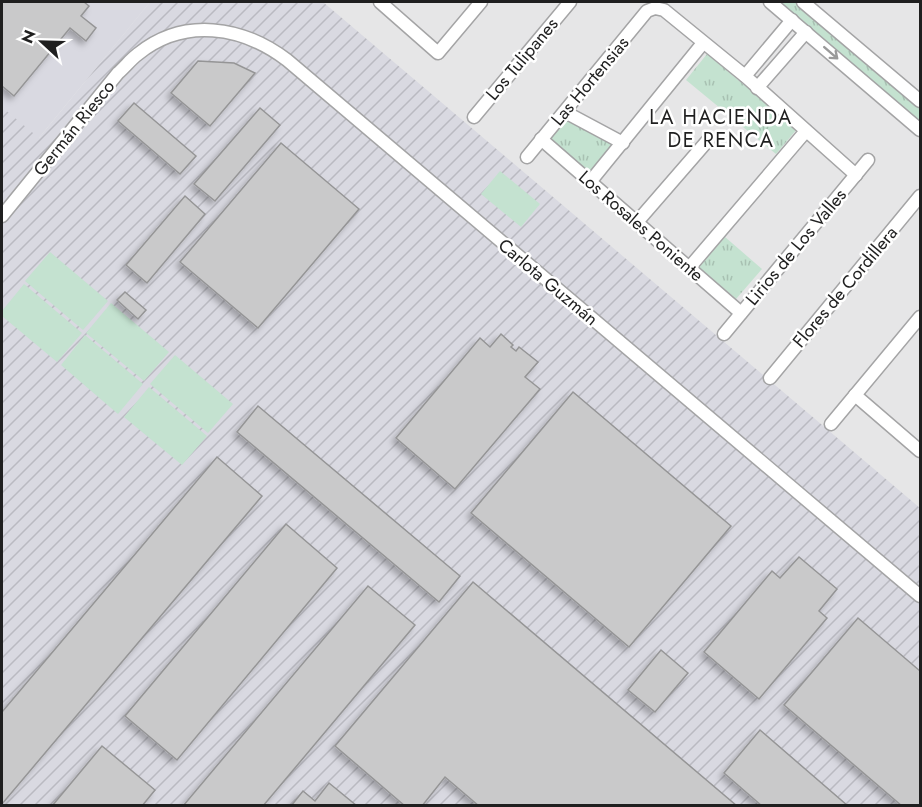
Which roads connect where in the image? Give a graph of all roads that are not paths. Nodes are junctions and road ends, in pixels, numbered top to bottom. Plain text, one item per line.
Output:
1 (481, 2) edge
2 (570, 2) edge
3 (770, 2) edge
4 (803, 2) edge
5 (384, 3) edge
6 (792, 20) junction
7 (806, 32) junction
8 (704, 43) junction
9 (152, 44) joint
10 (745, 76) junction
11 (758, 88) junction
12 (921, 101) edge
13 (565, 112) junction
14 (474, 117) dead end
15 (921, 130) edge
16 (806, 131) junction
17 (541, 139) junction
18 (709, 139) dead end
19 (622, 143) junction
20 (527, 157) dead end
21 (868, 160) dead end
22 (856, 175) junction
23 (590, 182) junction
24 (921, 196) edge
25 (2, 216) edge
26 (637, 222) junction
27 (689, 268) junction
28 (741, 313) junction
29 (921, 316) edge
30 (724, 334) dead end
31 (770, 378) dead end
32 (855, 395) junction
33 (831, 424) dead end
34 (920, 448) edge
35 (921, 596) edge

1 - 5 street
2 - 14 street, Los Tulipanes
3 - 6 street
4 - 12 street
6 - 7 street
6 - 10 street
7 - 11 street
7 -> 15 street
8 - 10 street
8 - 13 street, Las Hortensias
8 - 19 street
9 - 25 street, Germán Riesco
9 - 35 street, Carlota Guzmán
10 - 11 street
11 - 16 street
13 - 17 street, Las Hortensias
13 - 19 street
16 - 22 street
16 - 27 street
17 - 20 street, Las Hortensias
17 - 23 street, Los Rosales Poniente
18 - 26 street
19 - 23 street
21 - 22 street, Lirios de Los Valles
22 - 28 street, Lirios de Los Valles
23 - 26 street, Los Rosales Poniente
24 - 31 street, Flores de Cordillera
26 - 27 street, Los Rosales Poniente
27 - 28 street, Los Rosales Poniente
28 - 30 street, Lirios de Los Valles
29 - 32 street
32 - 33 street
32 - 34 street

